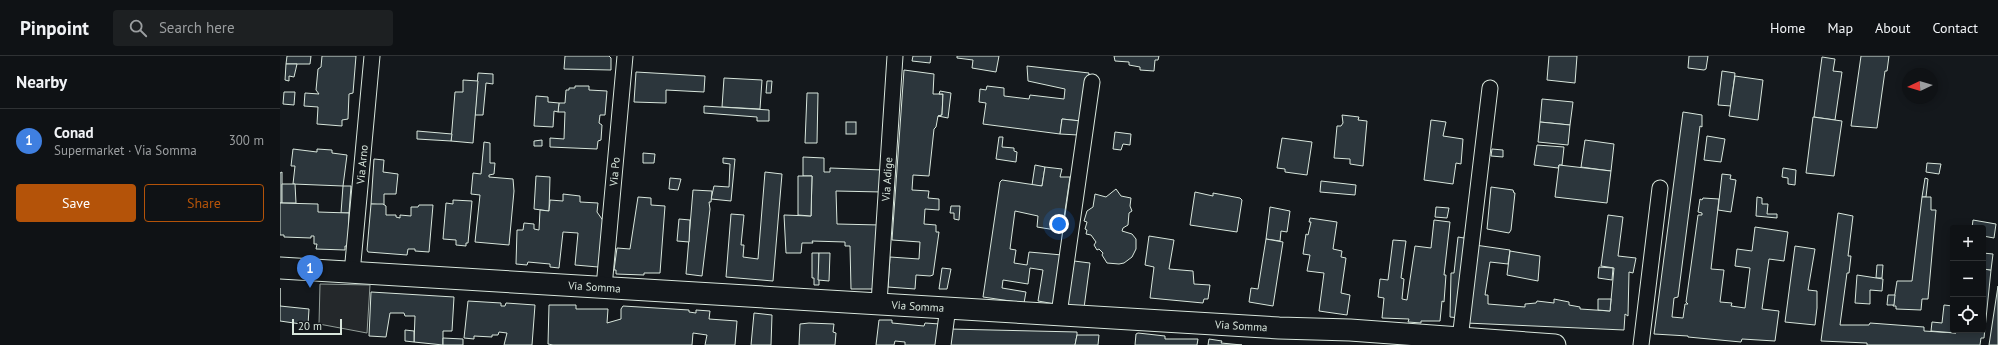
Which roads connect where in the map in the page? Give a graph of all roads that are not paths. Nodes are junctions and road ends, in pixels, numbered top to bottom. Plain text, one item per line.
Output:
1 (372, 56) edge
2 (625, 56) edge
3 (895, 56) edge
4 (1092, 82) dead end
5 (1490, 88) dead end
6 (1660, 188) dead end
7 (280, 268) edge
8 (352, 273) junction
9 (604, 287) junction
10 (879, 303) junction
11 (948, 307) junction
12 (1058, 314) junction
13 (1460, 339) junction
14 (1415, 341) edge
15 (943, 345) edge
16 (1555, 345) edge
17 (1641, 345) edge

1 - 8 street, Via Arno
2 - 9 street, Via Po
3 - 10 street, Via Adige
4 - 12 street
5 - 13 street
6 - 17 street
7 - 8 street, Via Somma
8 - 9 street, Via Somma
9 - 10 street, Via Somma
10 - 11 street, Via Somma
11 - 12 street, Via Somma
11 - 15 street
12 - 14 street, Via Somma
13 - 14 street, Via Somma
13 - 16 street, Via Somma

